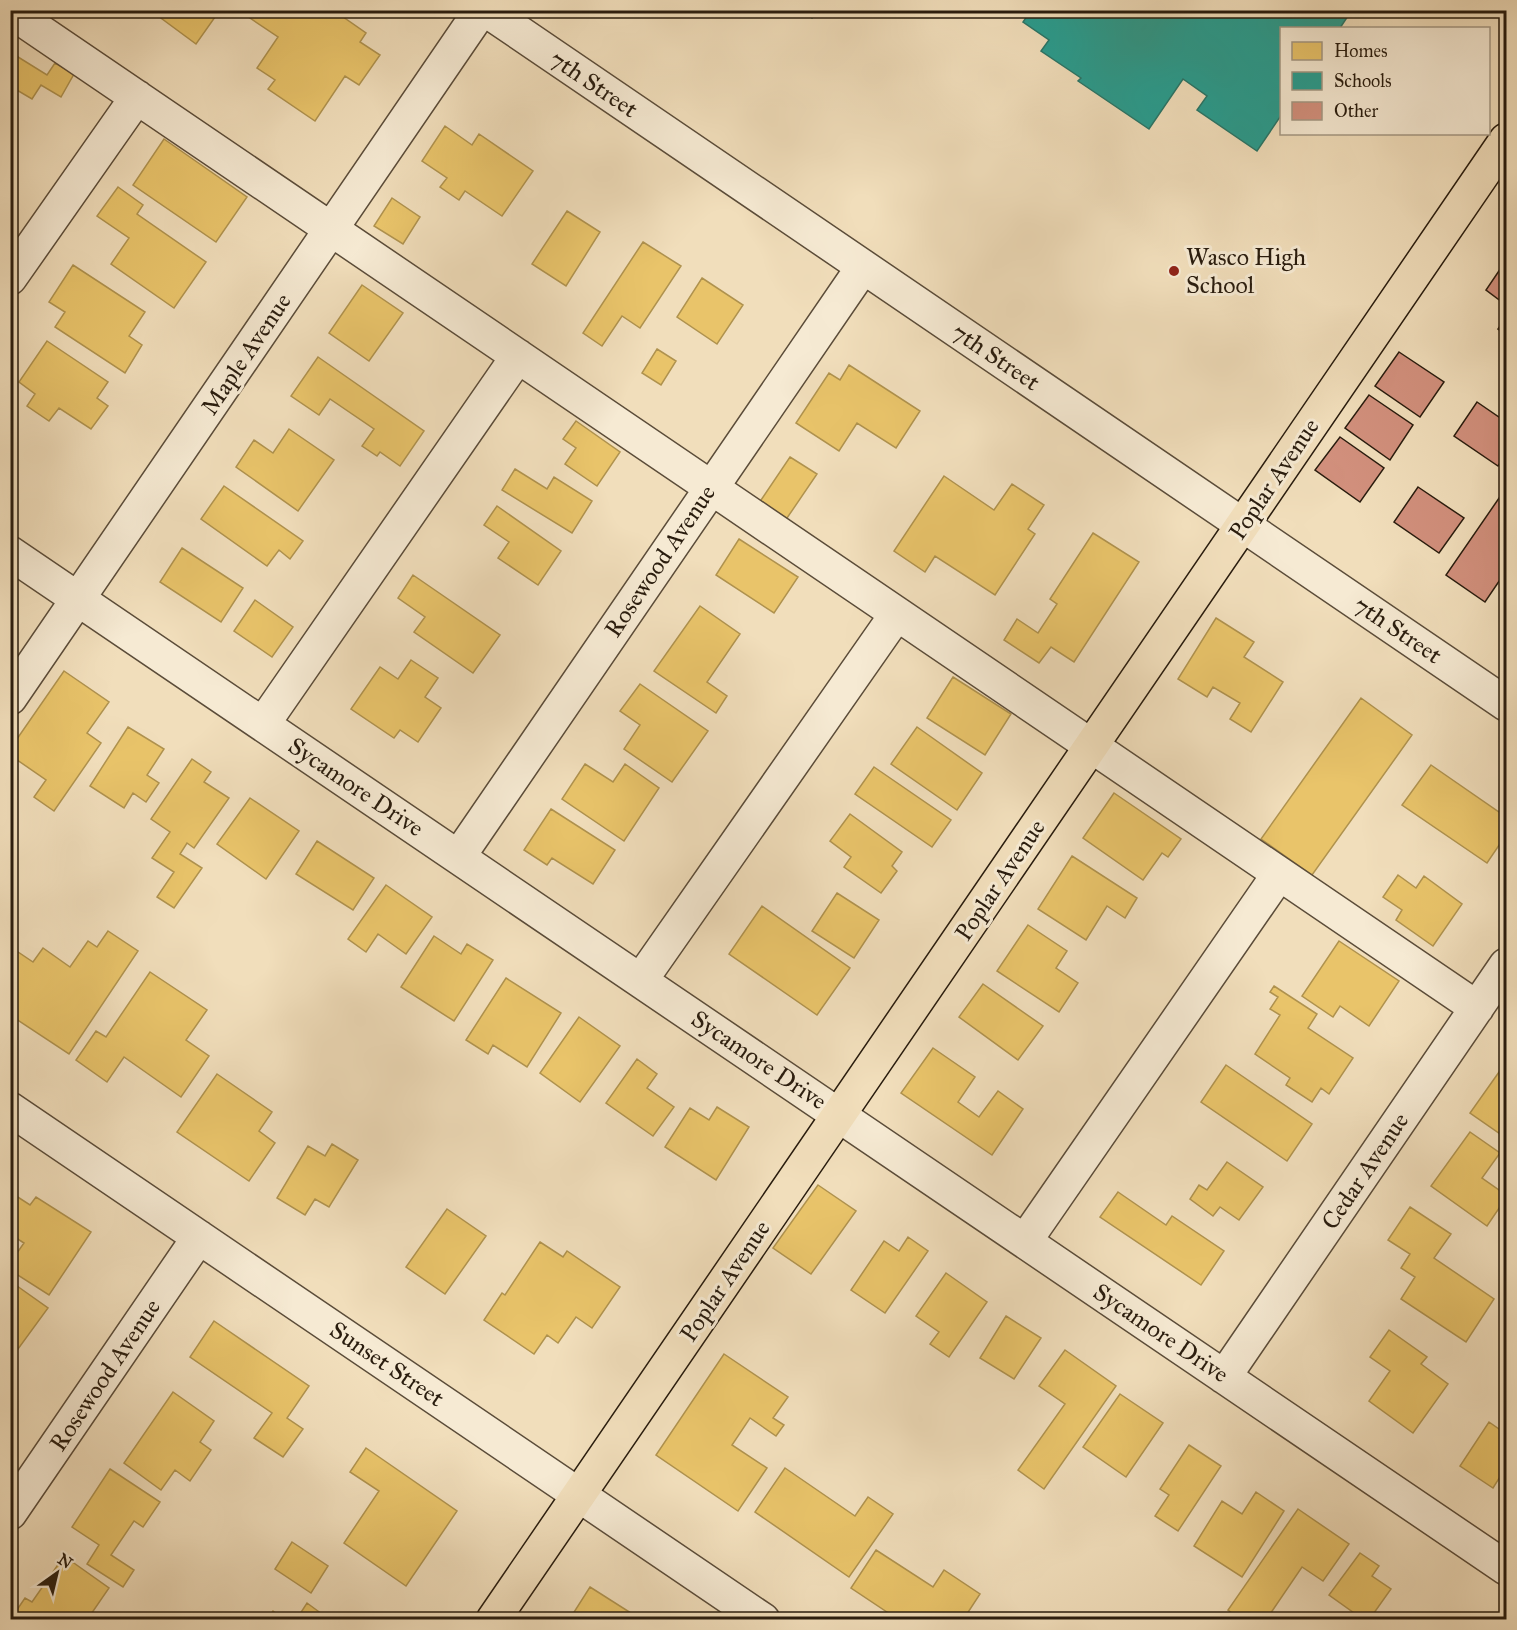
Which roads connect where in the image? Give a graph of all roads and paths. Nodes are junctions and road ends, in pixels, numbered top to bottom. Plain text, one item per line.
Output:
1 (484, 10) edge
2 (10, 11) edge
3 (137, 97) junction
4 (1506, 140) edge
5 (332, 229) junction
6 (862, 267) junction
7 (10, 278) edge
8 (518, 356) junction
9 (711, 487) junction
10 (1243, 525) junction
11 (10, 553) edge
12 (78, 599) junction
13 (896, 615) junction
14 (10, 698) edge
15 (1506, 704) edge
16 (263, 724) junction
17 (1091, 746) junction
18 (459, 856) junction
19 (1279, 874) junction
20 (1506, 965) edge
21 (642, 980) junction
22 (1477, 1008) junction
23 (10, 1108) edge
24 (839, 1115) junction
25 (200, 1237) junction
26 (1025, 1241) junction
27 (1224, 1377) junction
28 (579, 1494) junction
29 (10, 1513) edge
30 (1506, 1568) edge
31 (493, 1620) edge
32 (764, 1620) edge

1 - 5 street, Maple Avenue
1 - 6 street, 7th Street
2 - 3 street
3 - 5 street
3 - 7 street
4 - 10 main road, Poplar Avenue
5 - 8 street
5 - 12 street, Maple Avenue
6 - 9 street, Rosewood Avenue
6 - 10 street, 7th Street
8 - 9 street
8 - 16 street
9 - 13 street
9 - 18 street, Rosewood Avenue
10 - 15 street, 7th Street
10 - 17 main road, Poplar Avenue
11 - 12 street, Sycamore Drive
12 - 14 street, Maple Avenue
12 - 16 street, Sycamore Drive
13 - 17 street
13 - 21 street
16 - 18 street, Sycamore Drive
17 - 19 street
17 - 24 main road, Poplar Avenue
18 - 21 street, Sycamore Drive
19 - 22 street
19 - 26 street
20 - 22 street, Cedar Avenue
21 - 24 street, Sycamore Drive
22 - 27 street, Cedar Avenue
23 - 25 street, Sunset Street
24 - 26 street, Sycamore Drive
24 - 28 main road, Poplar Avenue
25 - 28 street, Sunset Street
25 - 29 street, Rosewood Avenue
26 - 27 street, Sycamore Drive
27 - 30 street, Sycamore Drive
28 - 31 main road, Poplar Avenue
28 - 32 street, Sunset Street

